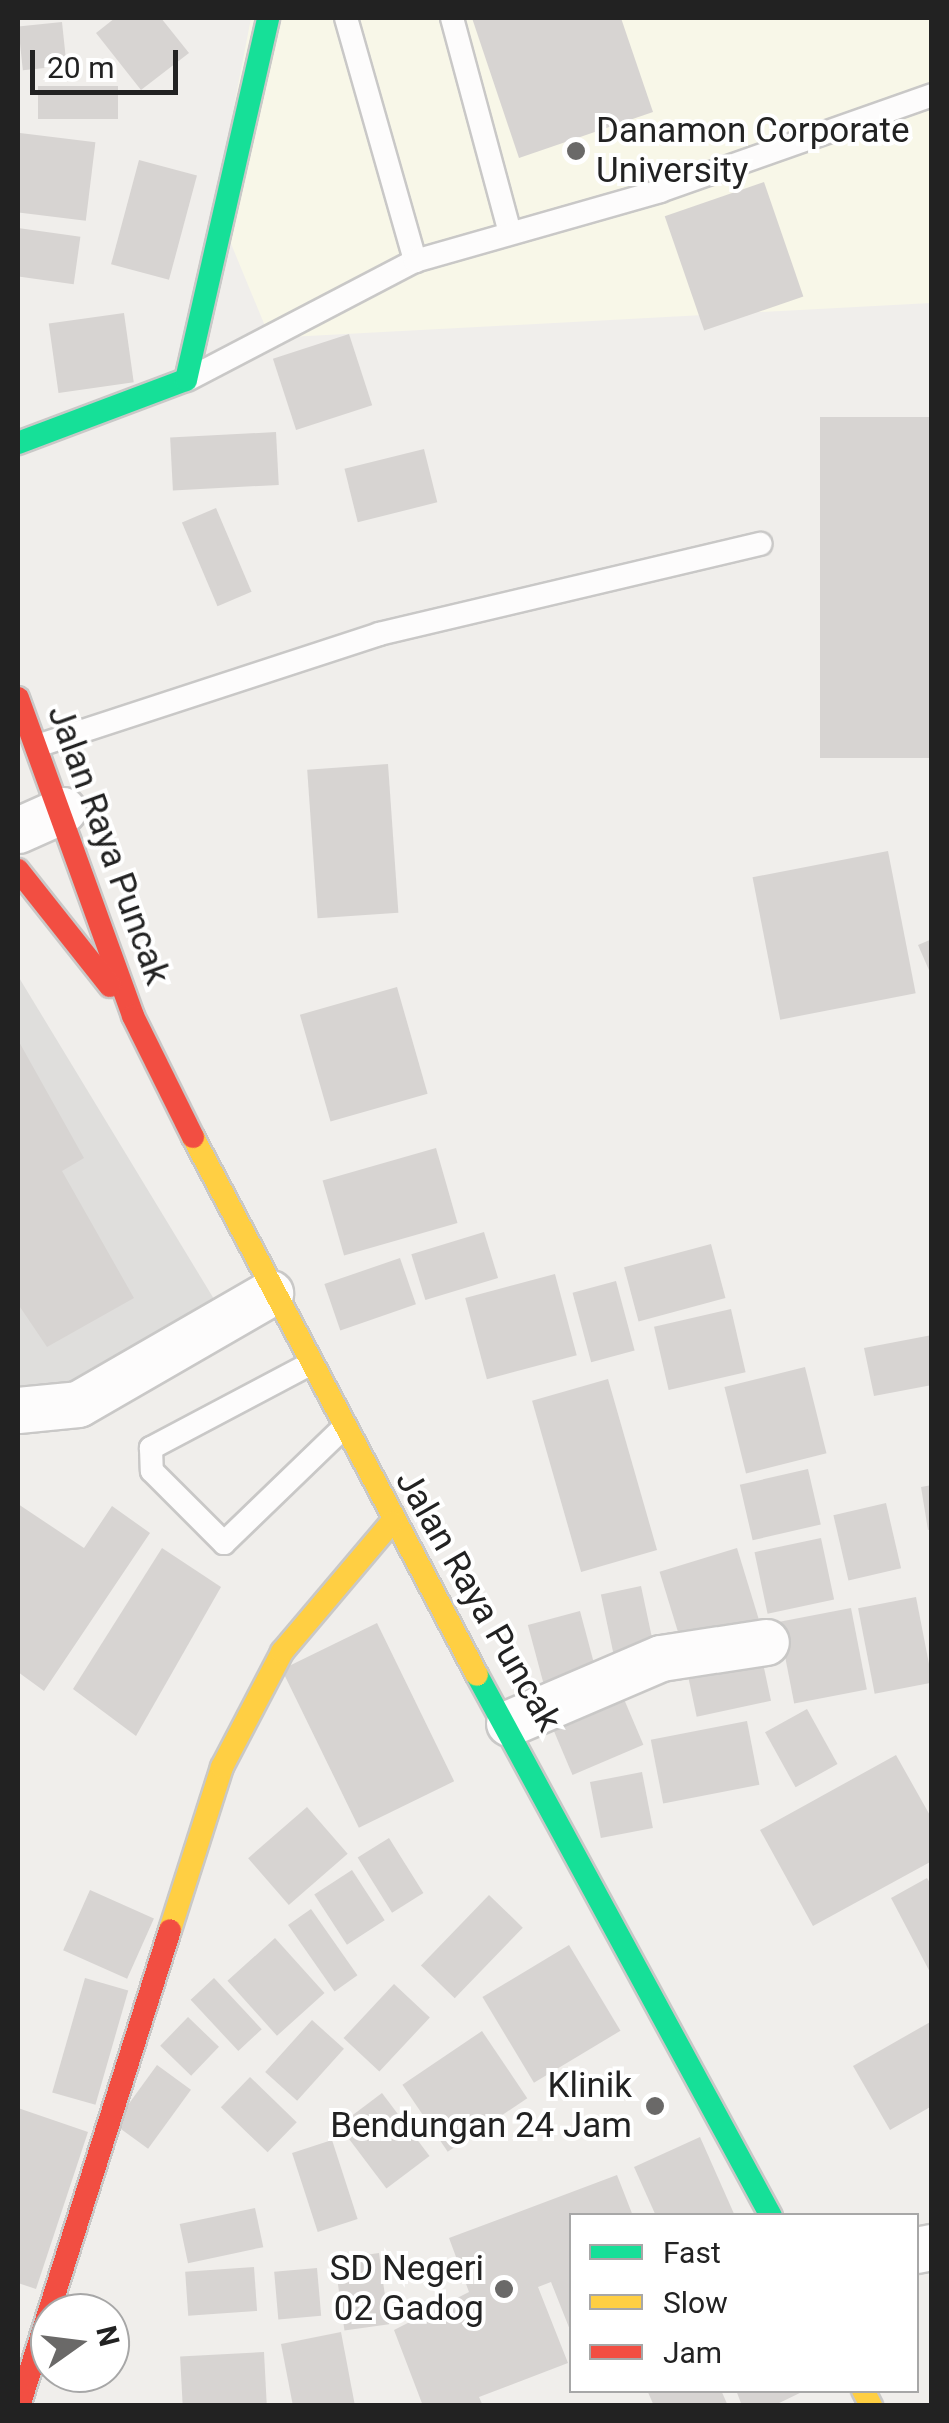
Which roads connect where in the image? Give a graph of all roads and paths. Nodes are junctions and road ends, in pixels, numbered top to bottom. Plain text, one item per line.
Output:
1 (268, 18) edge
2 (346, 18) edge
3 (452, 18) edge
4 (932, 95) edge
5 (509, 229) junction
6 (415, 261) junction
7 (186, 380) junction
8 (18, 443) edge
9 (761, 544) dead end
10 (18, 698) edge
11 (37, 746) junction
12 (63, 810) junction
13 (18, 830) edge
14 (18, 870) edge
15 (133, 1016) junction
16 (270, 1294) junction
17 (308, 1365) junction
18 (18, 1410) edge
19 (342, 1429) junction
20 (392, 1522) junction
21 (766, 1642) dead end
22 (509, 1723) junction
23 (768, 2213) edge
24 (19, 2406) edge

1 - 7 main road
2 - 6 lane
3 - 5 lane
4 - 5 lane
5 - 6 lane
6 - 7 lane
7 - 8 main road
9 - 11 lane
10 - 11 main road, Jalan Raya Puncak
11 - 12 main road, Jalan Raya Puncak
12 - 13 street
12 - 15 main road, Jalan Raya Puncak
14 - 15 main road, Jalan Raya Puncak
15 - 16 main road, Jalan Raya Puncak
16 - 17 main road, Jalan Raya Puncak
16 - 18 street
17 - 19 main road, Jalan Raya Puncak
17 - 19 lane
19 - 20 main road, Jalan Raya Puncak
20 - 22 main road, Jalan Raya Puncak
20 - 24 main road
21 - 22 street
22 - 23 main road, Jalan Raya Puncak

